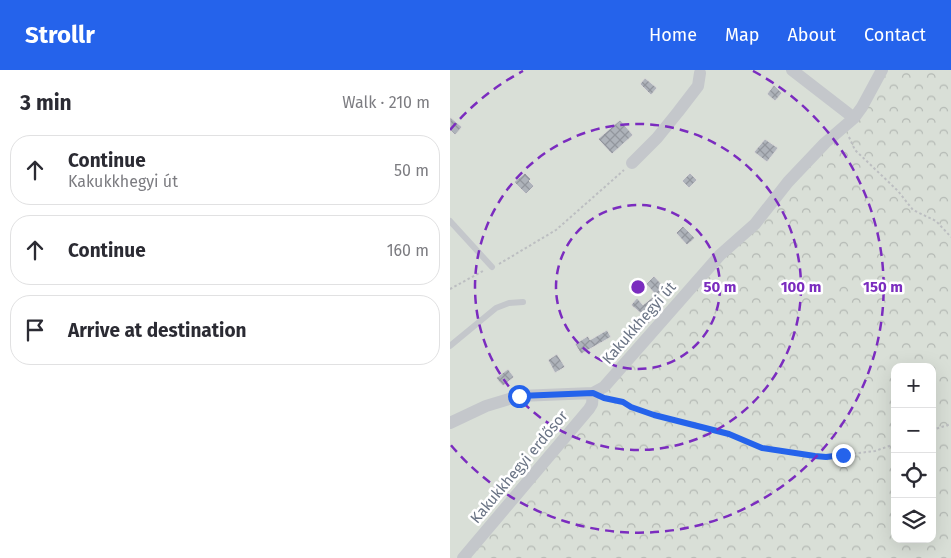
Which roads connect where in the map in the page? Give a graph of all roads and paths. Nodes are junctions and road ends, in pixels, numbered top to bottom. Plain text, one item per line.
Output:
1 (792, 70) edge
2 (882, 70) edge
3 (699, 71) edge
4 (850, 121) junction
5 (632, 163) joint
6 (450, 221) edge
7 (951, 238) edge
8 (492, 267) junction
9 (450, 289) edge
10 (523, 302) dead end
11 (450, 346) edge
12 (593, 393) junction
13 (450, 423) edge
14 (951, 424) edge
15 (936, 429) edge
16 (891, 445) edge
17 (464, 558) edge

1 - 4 street
2 - 4 street, Kakukkhegyi út
3 - 5 street
4 - 7 path
4 - 12 street, Kakukkhegyi út
5 - 8 path
6 - 8 lane
8 - 9 path
10 - 11 lane
12 - 13 street
12 - 16 path
12 - 17 street, Kakukkhegyi erdősor
14 - 15 path

